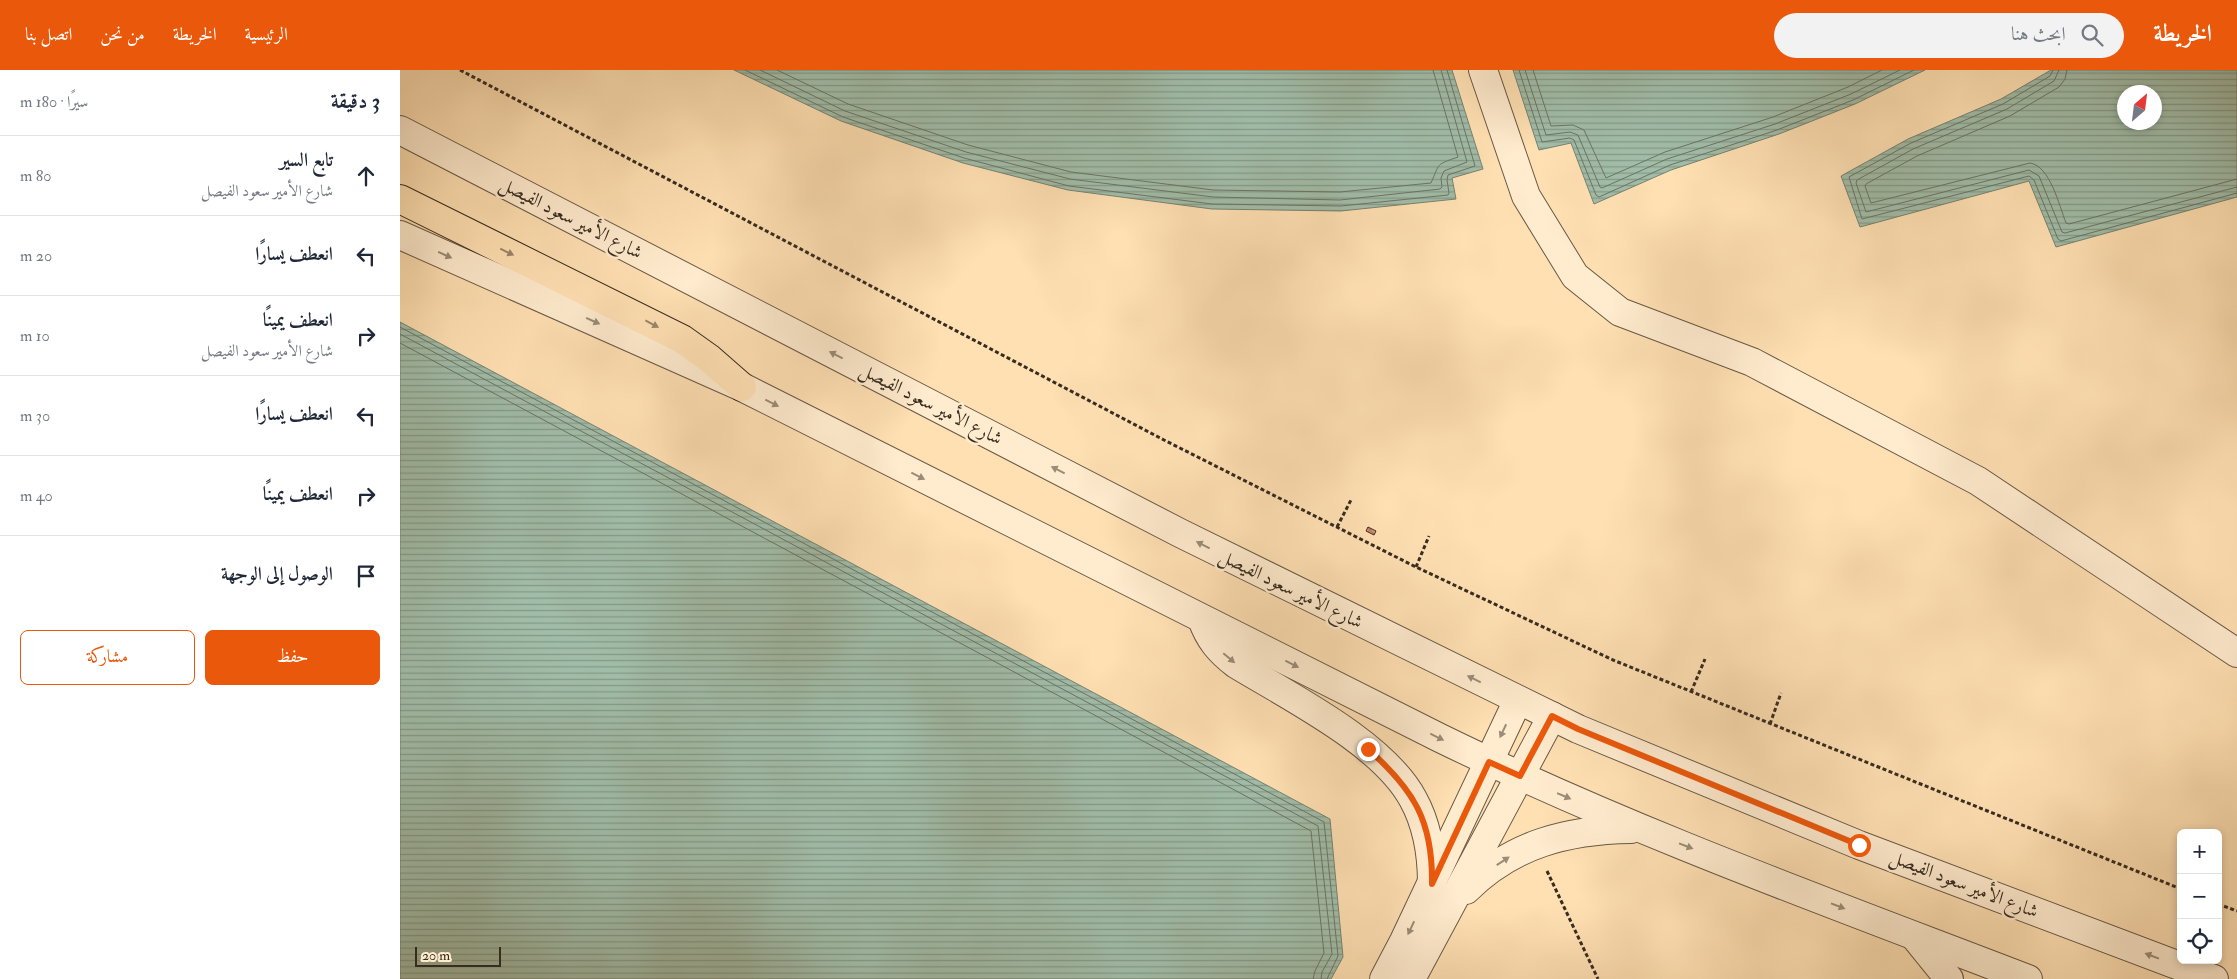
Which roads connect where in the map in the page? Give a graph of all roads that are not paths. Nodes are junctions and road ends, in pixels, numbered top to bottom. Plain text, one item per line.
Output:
1 (1483, 70) edge
2 (400, 130) edge
3 (400, 199) edge
4 (400, 235) edge
5 (742, 388) junction
6 (1202, 618) junction
7 (2237, 653) edge
8 (1518, 700) junction
9 (1552, 716) junction
10 (1489, 762) junction
11 (1520, 776) junction
12 (1641, 829) junction
13 (1432, 884) junction
14 (1453, 904) junction
15 (1914, 935) junction
16 (1384, 979) edge
17 (1411, 979) edge
18 (1949, 979) edge
19 (2028, 979) edge
20 (2214, 979) edge

1 - 7 street
8 -> 2 street, شارع الأمير سعود الفيصل
3 -> 5 main road
4 -> 5 street
5 -> 6 street
6 -> 10 street
6 -> 13 street
8 - 9 street, شارع الأمير سعود الفيصل
8 -> 10 street
9 - 11 street
20 -> 9 street, شارع الأمير سعود الفيصل
10 - 11 street
10 - 13 street
11 -> 12 street
11 - 14 street
14 -> 12 street
12 -> 15 street
13 -> 16 street
14 - 17 street
15 - 18 street
15 - 19 street

